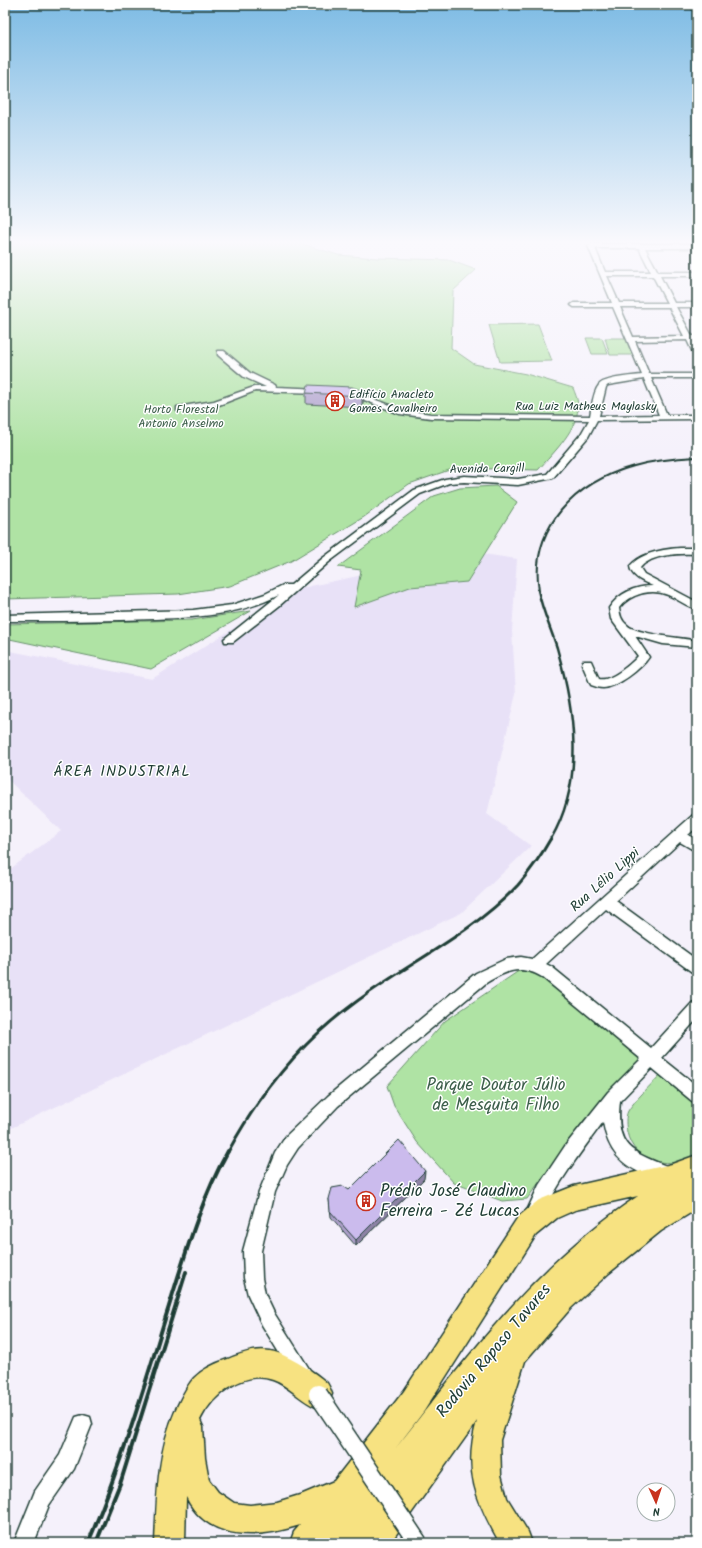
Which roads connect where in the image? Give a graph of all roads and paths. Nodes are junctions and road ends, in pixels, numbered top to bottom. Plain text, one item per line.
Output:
1 (619, 312) edge
2 (677, 312) edge
3 (694, 338) edge
4 (630, 339) junction
5 (221, 353) dead end
6 (697, 353) edge
7 (697, 376) edge
8 (648, 378) junction
9 (276, 388) junction
10 (180, 409) dead end
11 (697, 417) edge
12 (594, 418) junction
13 (664, 418) junction
14 (697, 551) edge
15 (326, 560) junction
16 (671, 592) junction
17 (695, 603) edge
18 (5, 618) edge
19 (623, 629) junction
20 (229, 639) dead end
21 (696, 644) edge
22 (587, 664) dead end
23 (697, 819) edge
24 (679, 835) junction
25 (697, 847) edge
26 (606, 901) junction
27 (535, 965) junction
28 (697, 968) edge
29 (697, 1008) edge
30 (652, 1058) junction
31 (697, 1096) edge
32 (613, 1097) junction
33 (697, 1167) edge
34 (685, 1176) edge
35 (697, 1195) edge
36 (527, 1226) junction
37 (518, 1347) junction
38 (318, 1394) junction
39 (189, 1410) junction
40 (83, 1424) dead end
41 (342, 1493) junction
42 (24, 1543) edge
43 (170, 1543) edge
44 (305, 1543) edge
45 (340, 1543) edge
46 (372, 1543) edge
47 (418, 1543) edge
48 (517, 1543) edge

1 - 4 street
2 - 3 street
3 - 4 street
3 - 6 street
4 - 8 street
5 - 9 street
7 - 8 street
8 - 12 street, Avenida Cargill
8 - 13 street
9 - 10 street, Rua Luiz Matheus Maylasky
9 - 12 street, Rua Luiz Matheus Maylasky
11 - 13 street, Rua Luiz Matheus Maylasky
12 - 13 street, Rua Luiz Matheus Maylasky
12 - 15 street, Avenida Cargill
14 - 16 street
15 - 18 street
15 - 20 street, Avenida Cargill
16 - 17 street
16 - 19 street
19 - 21 street
19 - 22 street
23 - 24 street, Rua Lélio Lippi
24 - 25 street
24 - 26 street, Rua Lélio Lippi
26 - 27 street, Rua Lélio Lippi
26 - 28 street
27 - 30 street
27 - 38 street
29 - 30 street
30 - 31 street
30 - 32 street
32 - 34 street
32 - 36 street
33 - 34 highway
34 - 36 highway
34 - 45 highway, Rodovia Raposo Tavares
35 - 37 highway, Rodovia Raposo Tavares
36 - 41 highway
37 - 46 highway, Rodovia Raposo Tavares
37 - 48 highway
38 - 39 highway
38 - 47 street, bridge
39 - 41 highway
39 - 43 highway
40 - 42 street
41 - 44 highway

